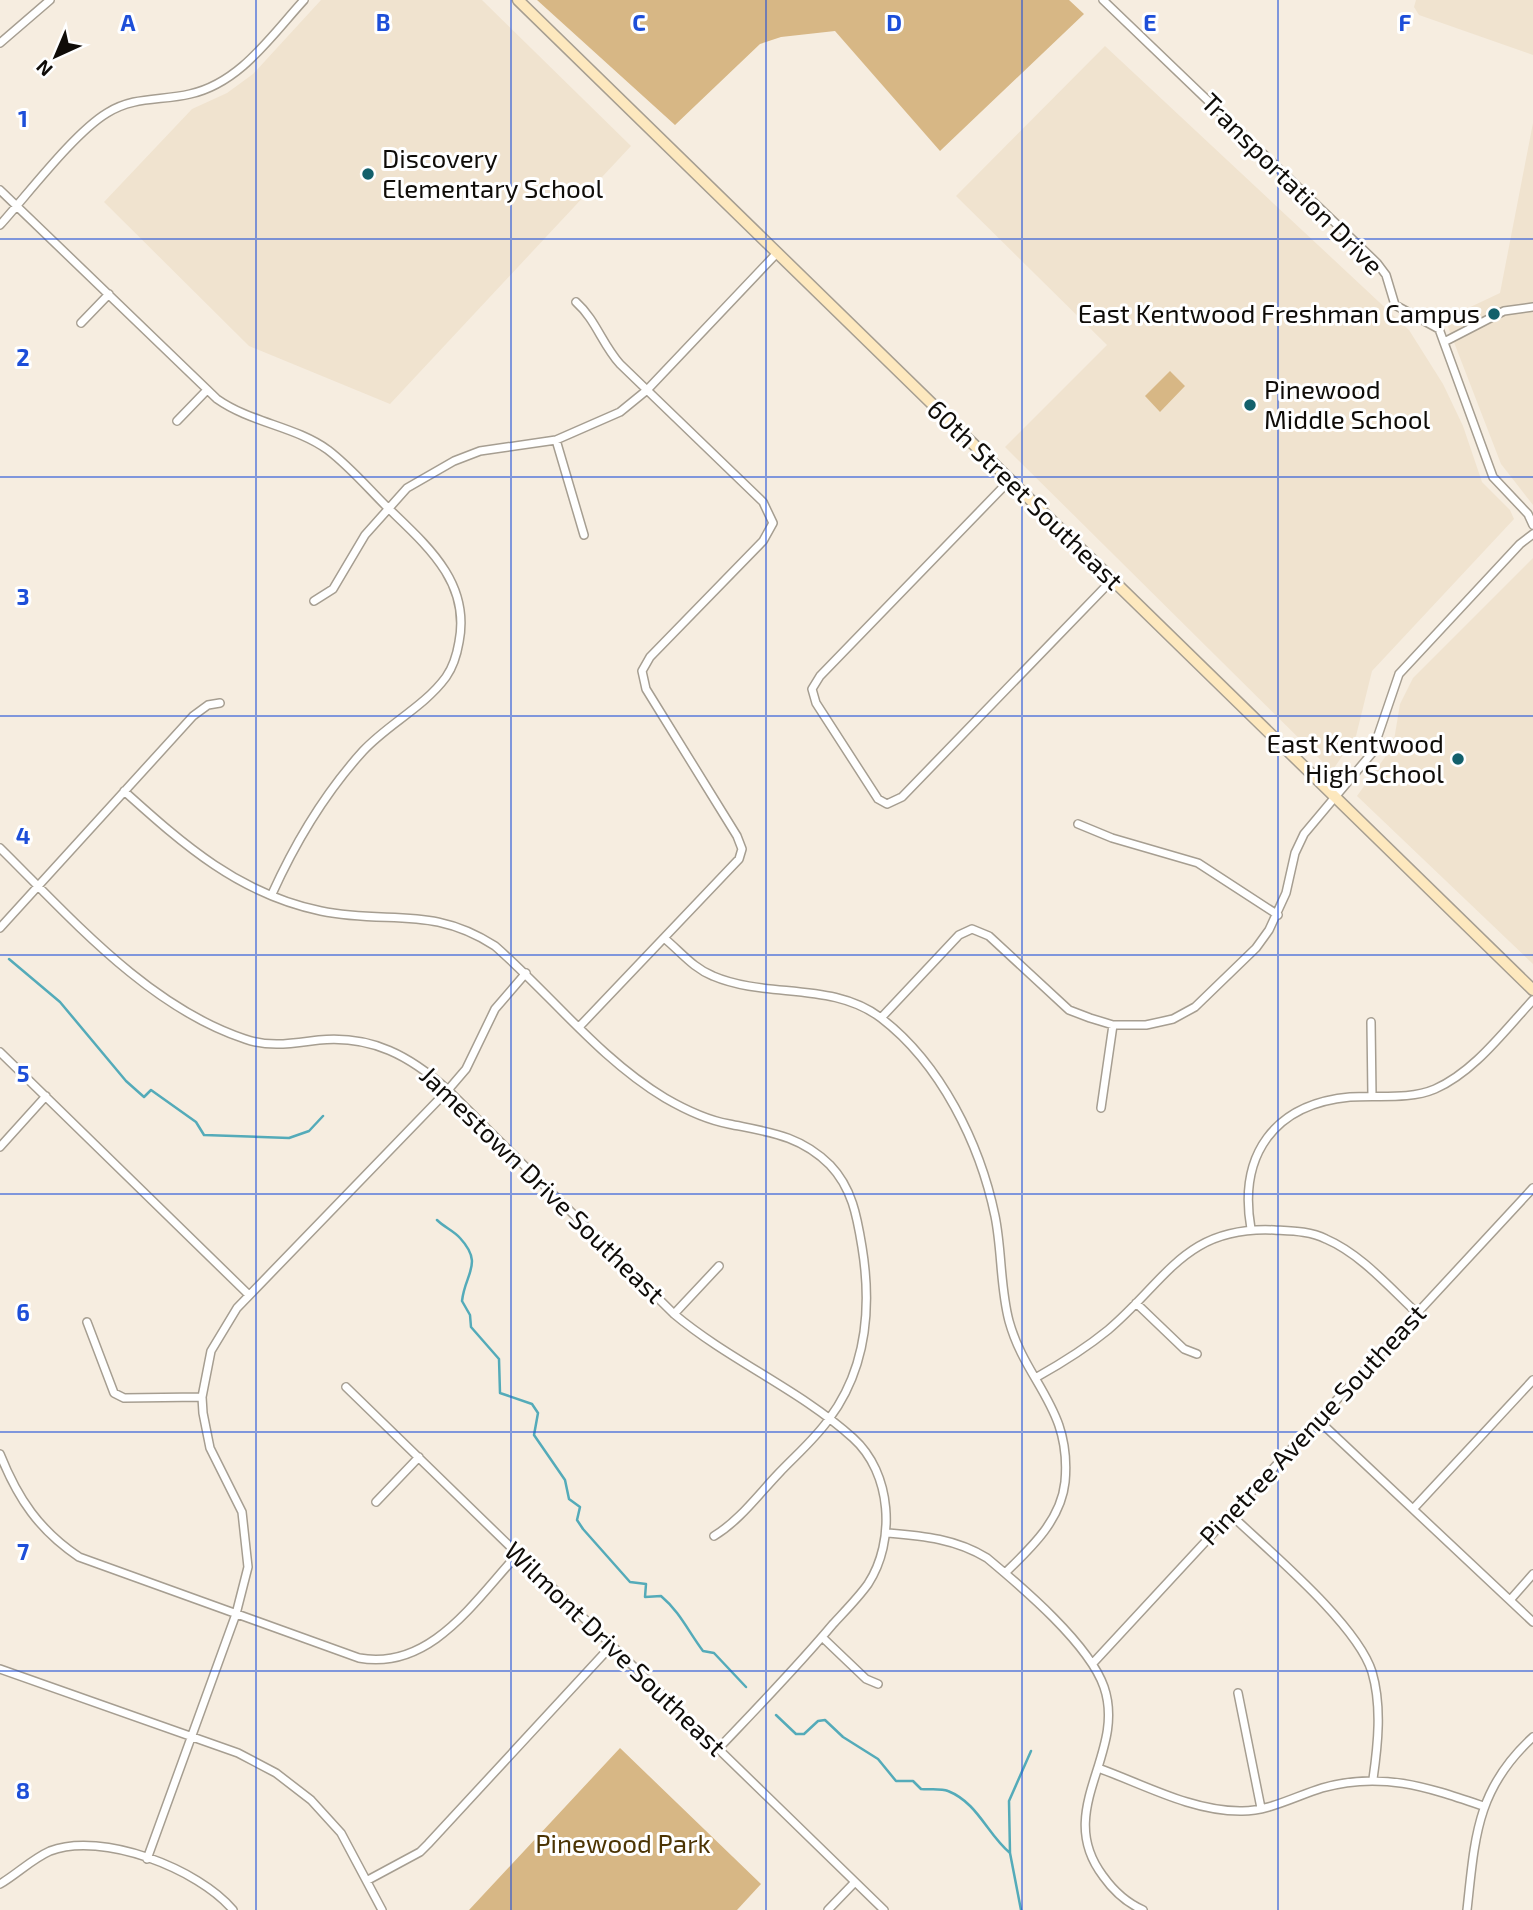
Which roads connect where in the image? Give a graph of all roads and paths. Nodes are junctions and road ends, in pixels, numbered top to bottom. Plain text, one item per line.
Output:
1 (50, 0) edge
2 (304, 0) edge
3 (518, 0) edge
4 (1103, 0) edge
5 (0, 43) edge
6 (0, 190) edge
7 (17, 206) junction
8 (0, 225) edge
9 (776, 254) junction
10 (109, 294) junction
11 (576, 302) dead end
12 (1533, 307) edge
13 (81, 323) dead end
14 (1444, 341) junction
15 (207, 390) junction
16 (647, 390) junction
17 (177, 421) dead end
18 (556, 440) junction
19 (1010, 480) junction
20 (387, 507) junction
21 (1533, 525) edge
22 (1533, 534) edge
23 (584, 536) dead end
24 (1112, 580) junction
25 (314, 601) dead end
26 (220, 703) dead end
27 (124, 791) junction
28 (1336, 797) junction
29 (1079, 824) dead end
30 (0, 848) edge
31 (38, 886) junction
32 (272, 894) junction
33 (1278, 915) junction
34 (0, 928) edge
35 (664, 938) junction
36 (526, 972) junction
37 (1533, 990) edge
38 (1533, 1000) edge
39 (881, 1018) junction
40 (1371, 1022) dead end
41 (1113, 1025) junction
42 (580, 1026) junction
43 (0, 1052) edge
44 (448, 1090) junction
45 (1372, 1096) junction
46 (46, 1097) junction
47 (1101, 1108) dead end
48 (0, 1147) edge
49 (1533, 1188) edge
50 (1251, 1229) junction
51 (719, 1266) dead end
52 (249, 1295) junction
53 (1136, 1303) junction
54 (1417, 1313) junction
55 (674, 1314) junction
56 (87, 1322) dead end
57 (1197, 1354) dead end
58 (1037, 1377) junction
59 (1533, 1380) edge
60 (346, 1387) dead end
61 (202, 1397) junction
62 (830, 1419) junction
63 (1317, 1419) junction
64 (0, 1454) edge
65 (419, 1458) junction
66 (376, 1502) dead end
67 (1414, 1508) junction
68 (1230, 1514) junction
69 (888, 1533) junction
70 (714, 1536) dead end
71 (518, 1554) junction
72 (1005, 1573) junction
73 (1533, 1574) edge
74 (1510, 1599) junction
75 (236, 1614) junction
76 (1533, 1622) edge
77 (822, 1637) junction
78 (612, 1645) junction
79 (1094, 1662) junction
80 (0, 1669) edge
81 (878, 1684) dead end
82 (1238, 1693) dead end
83 (191, 1737) junction
84 (1533, 1737) edge
85 (718, 1749) junction
86 (1098, 1768) junction
87 (1373, 1779) junction
88 (1483, 1806) junction
89 (1261, 1808) junction
90 (147, 1859) junction
91 (368, 1880) junction
92 (855, 1882) junction
93 (0, 1884) edge
94 (233, 1910) edge
95 (382, 1910) edge
96 (828, 1910) edge
97 (884, 1910) edge
98 (1143, 1910) edge
99 (1467, 1910) edge

1 - 5 street
2 - 7 street
3 - 9 main road, 60th Street Southeast
4 - 14 street, Transportation Drive
6 - 7 street
7 - 8 street
7 - 10 street
9 - 16 street
9 - 19 main road, 60th Street Southeast
10 - 13 street
10 - 15 street
11 - 16 street
12 - 14 street
14 - 21 street, Transportation Drive
15 - 17 street
15 - 20 street
16 - 18 street
16 - 35 street
18 - 20 street
18 - 23 street
19 - 24 main road, 60th Street Southeast
19 - 24 street
20 - 25 street
20 - 32 street
22 - 28 street
24 - 28 main road, 60th Street Southeast
26 - 27 street
27 - 31 street
27 - 32 street
28 - 33 street
28 - 37 main road, 60th Street Southeast
29 - 33 street
30 - 31 street, Jamestown Drive Southeast
31 - 34 street
31 - 44 street, Jamestown Drive Southeast
32 - 36 street
33 - 41 street
35 - 39 street
35 - 42 street
36 - 42 street
36 - 44 street
38 - 45 street
39 - 41 street
39 - 58 street
40 - 45 street
41 - 47 street
42 - 62 street
43 - 46 street
44 - 52 street
44 - 55 street, Jamestown Drive Southeast
45 - 50 street
46 - 48 street
46 - 52 street
49 - 54 street, Pinetree Avenue Southeast
50 - 53 street
50 - 54 street
51 - 55 street
52 - 61 street
53 - 57 street
53 - 58 street
54 - 63 street, Pinetree Avenue Southeast
55 - 62 street, Jamestown Drive Southeast
56 - 61 street
58 - 72 street
59 - 67 street
60 - 65 street, Wilmont Drive Southeast
61 - 75 street
62 - 69 street, Jamestown Drive Southeast
62 - 70 street
63 - 67 street
63 - 68 street, Pinetree Avenue Southeast
64 - 75 street
65 - 66 street
65 - 71 street, Wilmont Drive Southeast
67 - 74 street
68 - 79 street, Pinetree Avenue Southeast
68 - 87 street
69 - 72 street
69 - 77 street
71 - 75 street
71 - 78 street, Wilmont Drive Southeast
72 - 79 street
73 - 74 street
74 - 76 street
75 - 83 street
77 - 81 street
77 - 85 street
78 - 85 street, Wilmont Drive Southeast
78 - 91 street
79 - 86 street
80 - 83 street
82 - 89 street
83 - 90 street
83 - 91 street
84 - 88 street
85 - 92 street, Wilmont Drive Southeast
86 - 89 street
86 - 98 street
87 - 88 street
87 - 89 street
88 - 99 street
90 - 93 street
90 - 94 street
91 - 95 street
92 - 96 street
92 - 97 street, Wilmont Drive Southeast

